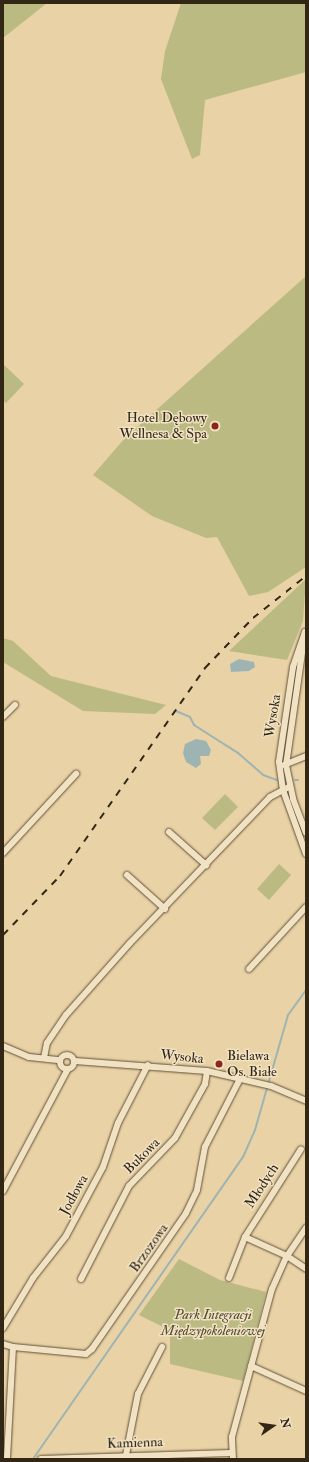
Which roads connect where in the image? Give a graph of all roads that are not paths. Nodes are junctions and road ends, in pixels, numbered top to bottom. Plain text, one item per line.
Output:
1 (306, 630) edge
2 (302, 653) edge
3 (15, 705) dead end
4 (3, 717) edge
5 (306, 756) edge
6 (286, 764) junction
7 (279, 766) junction
8 (76, 774) dead end
9 (286, 789) junction
10 (169, 832) dead end
11 (306, 833) edge
12 (3, 853) edge
13 (306, 854) edge
14 (206, 865) junction
15 (127, 875) dead end
16 (306, 907) edge
17 (165, 909) junction
18 (249, 969) dead end
19 (3, 1046) edge
20 (44, 1058) junction
21 (60, 1060) junction
22 (75, 1061) junction
23 (148, 1065) junction
24 (68, 1069) junction
25 (207, 1072) junction
26 (240, 1078) junction
27 (306, 1101) edge
28 (301, 1149) dead end
29 (3, 1191) edge
30 (306, 1228) edge
31 (246, 1237) junction
32 (287, 1256) junction
33 (306, 1269) edge
34 (81, 1278) dead end
35 (229, 1278) dead end
36 (3, 1328) edge
37 (3, 1344) edge
38 (14, 1347) junction
39 (162, 1347) dead end
40 (251, 1366) junction
41 (306, 1391) edge
42 (126, 1455) junction
43 (232, 1456) edge
44 (7, 1459) edge
45 (44, 1459) edge

1 - 2 street
2 - 6 street, Wysoka
2 - 7 street, Wysoka
3 - 4 street
5 - 6 street
6 - 7 street
6 - 9 street, Wysoka
7 - 9 street, Wysoka
8 - 12 street
9 - 11 street, Wysoka
9 - 13 street, Wysoka
9 - 14 street
10 - 14 street
14 - 17 street
15 - 17 street
16 - 18 street
17 - 20 street
19 - 20 street
20 - 21 street
21 - 22 street, Wysoka
21 - 24 street
22 - 23 street, Wysoka
22 - 24 street
23 - 25 street, Wysoka
23 - 36 street, Jodłowa
24 - 29 street
25 - 26 street, Wysoka
25 - 34 street, Bukowa
26 - 27 street, Wysoka
26 - 38 street, Brzozowa
28 - 31 street, Młodych
30 - 32 street
31 - 32 street
31 - 35 street, Młodych
32 - 33 street
32 - 40 street
37 - 38 street, Brzozowa
38 - 44 street
39 - 42 street
40 - 41 street
40 - 43 street
42 - 43 street, Kamienna
42 - 45 street, Kamienna

